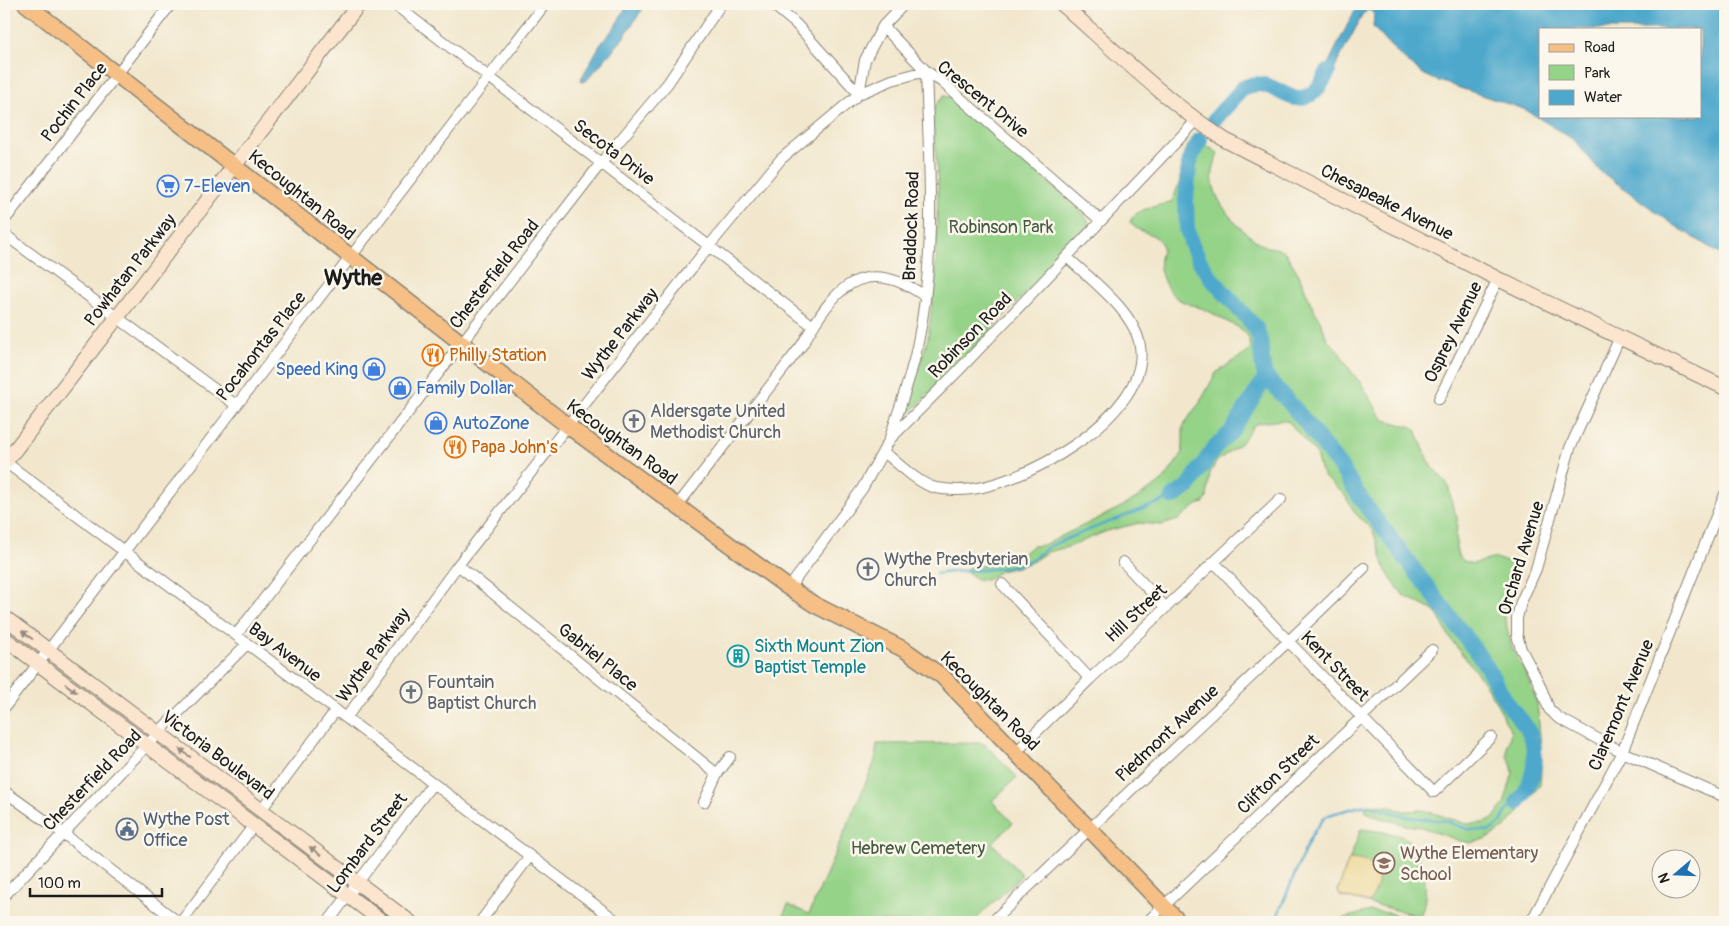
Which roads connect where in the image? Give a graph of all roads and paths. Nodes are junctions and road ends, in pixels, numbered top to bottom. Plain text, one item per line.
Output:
1 (26, 4) edge
2 (171, 4) edge
3 (359, 4) edge
4 (394, 4) edge
5 (545, 4) edge
6 (721, 4) edge
7 (772, 4) edge
8 (904, 4) edge
9 (1062, 4) edge
10 (883, 26) junction
11 (926, 71) junction
12 (117, 73) junction
13 (488, 77) junction
14 (859, 94) junction
15 (1196, 121) junction
16 (601, 163) junction
17 (234, 165) junction
18 (4, 220) edge
19 (1100, 220) junction
20 (4, 234) edge
21 (709, 246) junction
22 (1067, 256) junction
23 (350, 257) junction
24 (1498, 279) junction
25 (925, 296) junction
26 (117, 317) junction
27 (813, 326) junction
28 (1620, 337) junction
29 (462, 342) junction
30 (1725, 388) edge
31 (1438, 399) dead end
32 (236, 405) junction
33 (568, 426) junction
34 (890, 439) junction
35 (883, 451) junction
36 (4, 462) edge
37 (1725, 494) edge
38 (1281, 499) dead end
39 (677, 506) junction
40 (123, 551) junction
41 (1123, 562) dead end
42 (1214, 562) junction
43 (458, 566) junction
44 (1364, 568) dead end
45 (1002, 584) dead end
46 (789, 588) junction
47 (1165, 607) junction
48 (4, 617) edge
49 (236, 635) junction
50 (4, 638) edge
51 (1289, 642) junction
52 (247, 644) junction
53 (48, 650) junction
54 (1432, 650) dead end
55 (38, 663) junction
56 (1090, 679) junction
57 (4, 708) edge
58 (336, 710) junction
59 (1361, 717) junction
60 (346, 718) junction
61 (159, 734) junction
62 (1491, 737) dead end
63 (148, 746) junction
64 (1016, 752) junction
65 (1622, 752) junction
66 (730, 757) dead end
67 (717, 774) junction
68 (433, 783) junction
69 (4, 791) edge
70 (1725, 797) edge
71 (704, 802) dead end
72 (261, 810) junction
73 (254, 825) junction
74 (1090, 828) junction
75 (64, 834) junction
76 (530, 856) junction
77 (358, 883) junction
78 (4, 896) edge
79 (348, 896) junction
80 (1164, 906) junction
81 (180, 922) edge
82 (328, 922) edge
83 (383, 922) edge
84 (410, 922) edge
85 (480, 922) edge
86 (618, 922) edge
87 (992, 922) edge
88 (1147, 922) edge
89 (1179, 922) edge
90 (1531, 922) edge

1 - 12 main road, Kecoughtan Road
2 - 12 street, Pochin Place
3 - 17 main road, Powhatan Parkway
4 - 13 street, Secota Drive
5 - 13 street, Pocahontas Place
6 - 16 street, Chesterfield Road
7 - 14 street
8 - 10 street
9 - 15 main road, Chesapeake Avenue
10 - 11 street
10 - 14 street
11 - 14 street, Crescent Drive
11 - 19 street, Crescent Drive
11 - 25 street, Braddock Road
12 - 17 main road, Kecoughtan Road
12 - 18 street, Pochin Place
13 - 16 street, Secota Drive
13 - 23 street, Pocahontas Place
14 - 21 street, Wythe Parkway
15 - 19 street, Robinson Road
15 - 24 main road, Chesapeake Avenue
16 - 21 street, Secota Drive
16 - 29 street, Chesterfield Road
17 - 23 main road, Kecoughtan Road
17 - 26 main road, Powhatan Parkway
19 - 22 street, Robinson Road
20 - 26 street
21 - 27 street, Secota Drive
21 - 33 street, Wythe Parkway
22 - 34 street, Robinson Road
22 - 35 street
23 - 29 main road, Kecoughtan Road
23 - 32 street, Pocahontas Place
24 - 28 main road, Chesapeake Avenue
24 - 31 street, Osprey Avenue
25 - 27 street
25 - 34 street, Braddock Road
26 - 32 street
26 - 36 main road, Powhatan Parkway
27 - 39 street
28 - 30 main road, Chesapeake Avenue
28 - 65 street, Orchard Avenue
29 - 33 main road, Kecoughtan Road
29 - 49 street, Chesterfield Road
32 - 40 street, Pocahontas Place
33 - 39 main road, Kecoughtan Road
33 - 43 street, Wythe Parkway
34 - 35 street, Robinson Road
35 - 46 street, Robinson Road
36 - 40 street, Bay Avenue
37 - 65 street, Claremont Avenue
38 - 42 street, Hill Street
39 - 46 main road, Kecoughtan Road
40 - 49 street, Bay Avenue
40 - 53 street, Pocahontas Place
41 - 47 street
42 - 47 street, Hill Street
42 - 51 street, Kent Street
43 - 60 street, Wythe Parkway
43 - 67 street, Gabriel Place
44 - 51 street, Piedmont Avenue
45 - 56 street
46 - 64 main road, Kecoughtan Road
47 - 56 street, Hill Street
53 -> 48 main road, Victoria Boulevard
49 - 52 street, Bay Avenue
50 - 55 main road, Victoria Boulevard
51 - 59 street, Kent Street
51 - 74 street, Piedmont Avenue
52 - 58 street, Bay Avenue
52 - 61 street, Chesterfield Road
53 - 55 street, Pocahontas Place
53 - 61 main road, Victoria Boulevard
54 - 59 street, Clifton Street
55 - 57 street, Pocahontas Place
55 -> 63 main road, Victoria Boulevard
56 - 64 street, Hill Street
58 - 60 street, Bay Avenue
58 - 72 street
59 - 62 street, Kent Street
59 - 80 street, Clifton Street
60 - 68 street, Bay Avenue
61 - 63 street, Chesterfield Road
72 -> 61 main road, Victoria Boulevard
63 - 73 main road, Victoria Boulevard
63 - 75 street, Chesterfield Road
64 - 74 main road, Kecoughtan Road
65 - 70 street, Orchard Avenue
65 - 90 street, Claremont Avenue
66 - 67 street
67 - 71 street
68 - 76 street, Bay Avenue
68 - 77 street, Lombard Street
69 - 75 street
77 -> 72 main road, Victoria Boulevard
73 - 79 main road, Victoria Boulevard
73 - 81 street
74 - 80 main road, Kecoughtan Road
74 - 87 street, Piedmont Avenue
75 - 78 street, Chesterfield Road
75 - 81 street
76 - 85 street
76 - 86 street, Bay Avenue
77 - 79 street, Lombard Street
77 - 84 main road, Victoria Boulevard
79 - 82 street, Lombard Street
79 - 83 main road, Victoria Boulevard
80 - 88 street, Clifton Street
80 - 89 main road, Kecoughtan Road

